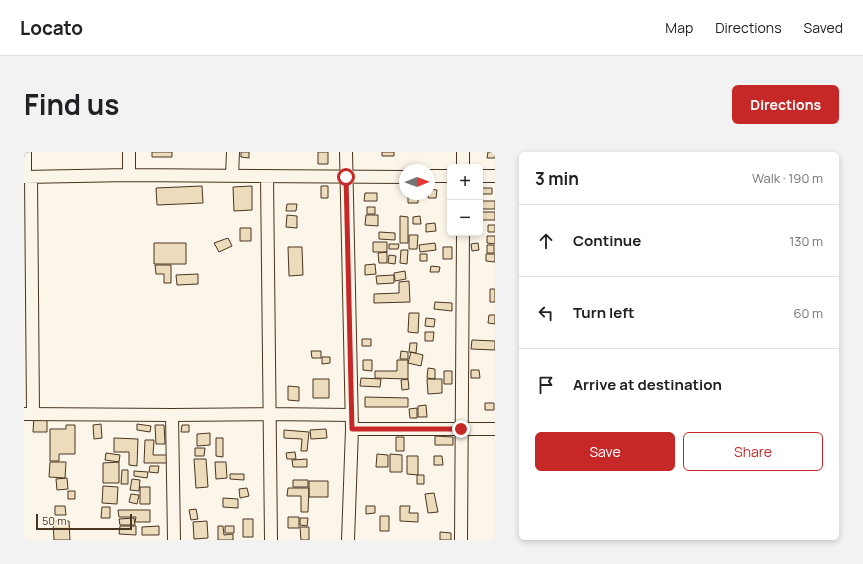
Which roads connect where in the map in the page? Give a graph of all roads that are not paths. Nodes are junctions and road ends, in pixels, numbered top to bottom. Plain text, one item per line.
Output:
1 (25, 152) edge
2 (129, 152) edge
3 (233, 152) edge
4 (346, 152) edge
5 (463, 152) edge
6 (463, 164) edge
7 (129, 176) junction
8 (232, 176) junction
9 (267, 176) junction
10 (435, 176) edge
11 (447, 176) edge
12 (483, 176) edge
13 (495, 176) edge
14 (27, 177) edge
15 (346, 177) junction
16 (399, 177) edge
17 (463, 236) edge
18 (29, 414) edge
19 (270, 414) junction
20 (172, 415) junction
21 (351, 415) junction
22 (352, 429) junction
23 (461, 429) junction
24 (495, 429) edge
25 (174, 540) edge
26 (271, 540) edge
27 (348, 540) edge
28 (461, 540) edge

1 - 14 street
2 - 7 street
3 - 8 street
4 - 15 street
5 - 6 street
7 - 8 street
7 - 14 street
8 - 9 street
9 - 15 street
9 - 19 street
10 - 11 street
12 - 13 street
14 - 18 street
15 - 16 street
15 - 21 street
17 - 23 street
18 - 20 street
19 - 20 street
19 - 21 street
19 - 26 street
20 - 25 street
21 - 22 street
22 - 23 street
22 - 27 street
23 - 24 street
23 - 28 street

